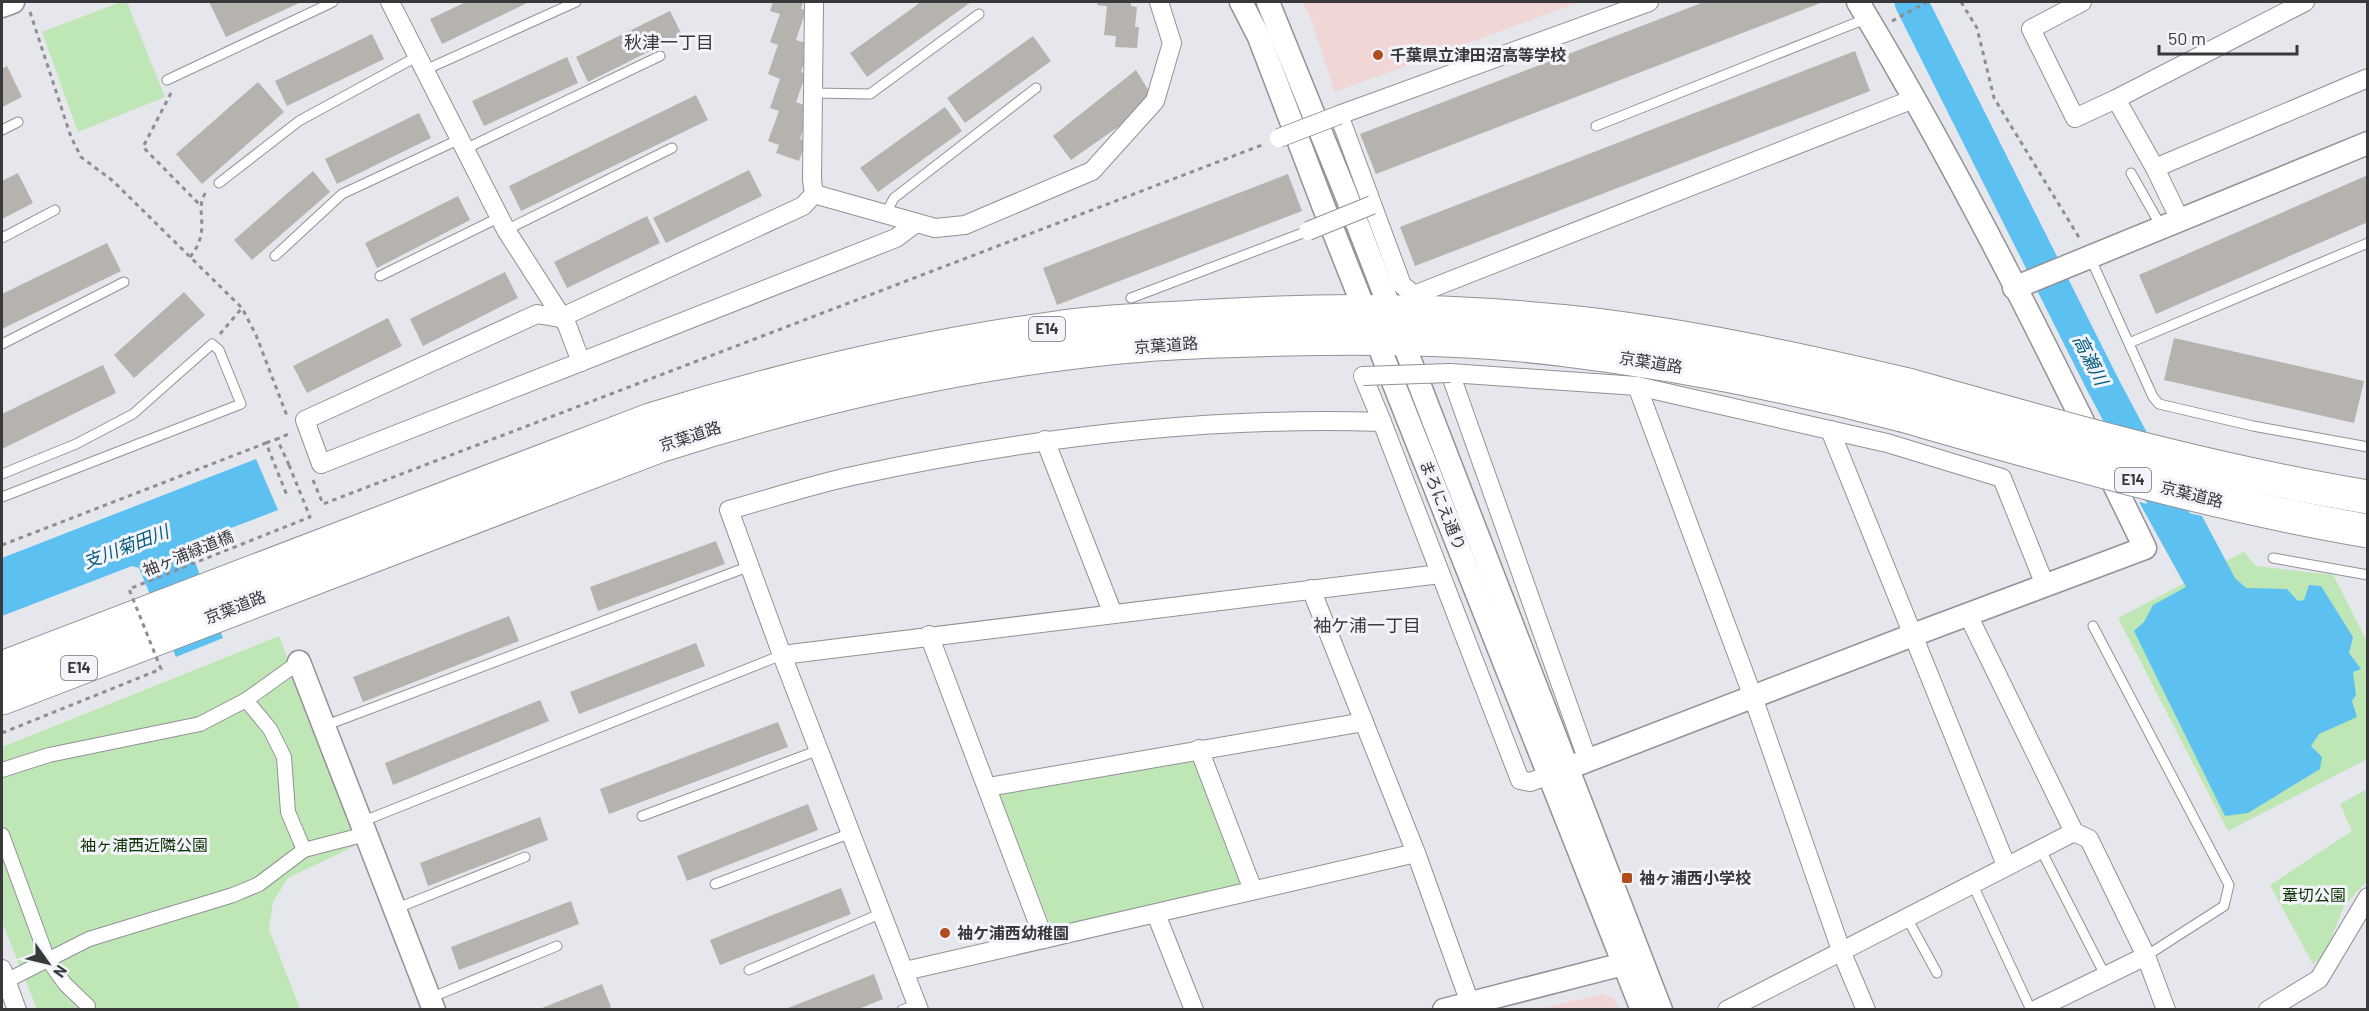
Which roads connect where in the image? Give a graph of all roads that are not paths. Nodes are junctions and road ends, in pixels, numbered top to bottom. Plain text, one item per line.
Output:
1 (13, 2) edge
2 (333, 2) edge
3 (390, 2) edge
4 (576, 2) edge
5 (814, 2) edge
6 (1159, 2) edge
7 (1242, 2) edge
8 (1268, 2) edge
9 (1649, 2) edge
10 (2082, 2) edge
11 (2306, 2) edge
12 (2, 6) edge
13 (979, 14) dead end
14 (1871, 15) edge
15 (660, 56) dead end
16 (421, 63) junction
17 (2367, 78) edge
18 (167, 80) road end
19 (1036, 88) dead end
20 (813, 93) junction
21 (1916, 98) junction
22 (2116, 99) junction
23 (1339, 115) junction
24 (18, 122) dead end
25 (1596, 126) dead end
26 (2, 130) edge
27 (1279, 138) road end
28 (2367, 143) edge
29 (462, 144) junction
30 (672, 148) dead end
31 (2156, 168) junction
32 (2131, 172) dead end
33 (219, 183) road end
34 (814, 194) junction
35 (1372, 205) junction
36 (55, 210) dead end
37 (886, 213) junction
38 (916, 223) junction
39 (503, 224) junction
40 (2171, 224) junction
41 (1308, 231) joint
42 (2, 238) edge
43 (2367, 243) edge
44 (275, 256) dead end
45 (2089, 256) junction
46 (380, 276) dead end
47 (124, 282) dead end
48 (2019, 286) junction
49 (1131, 298) dead end
50 (560, 318) junction
51 (1383, 324) junction
52 (2129, 343) junction
53 (2, 344) edge
54 (581, 362) junction
55 (1450, 373) junction
56 (1637, 386) junction
57 (1905, 400) junction
58 (1382, 422) junction
59 (1830, 430) junction
60 (1046, 440) junction
61 (2367, 447) edge
62 (2, 474) edge
63 (2, 497) edge
64 (2367, 497) edge
65 (2367, 531) edge
66 (2272, 558) dead end
67 (750, 566) junction
68 (1440, 574) junction
69 (2367, 575) edge
70 (2045, 585) junction
71 (1311, 589) junction
72 (1113, 614) junction
73 (1968, 615) junction
74 (151, 625) junction
75 (2094, 626) dead end
76 (1913, 634) junction
77 (929, 636) junction
78 (782, 655) junction
79 (299, 662) joint
80 (2, 668) edge
81 (1753, 697) junction
82 (2, 698) edge
83 (246, 700) junction
84 (1364, 722) junction
85 (324, 726) junction
86 (1199, 749) junction
87 (819, 750) junction
88 (1588, 761) junction
89 (2, 770) edge
90 (1558, 772) junction
91 (988, 788) junction
92 (642, 816) dead end
93 (364, 828) junction
94 (2074, 831) junction
95 (851, 833) junction
96 (2, 834) edge
97 (2040, 848) junction
98 (304, 850) junction
99 (1416, 853) junction
100 (525, 857) dead end
101 (2006, 865) junction
102 (1972, 883) junction
103 (715, 884) dead end
104 (1253, 890) junction
105 (2366, 904) edge
106 (395, 909) junction
107 (882, 913) junction
108 (1156, 914) junction
109 (1907, 918) junction
110 (1044, 939) junction
111 (557, 946) dead end
112 (1842, 953) junction
113 (2146, 956) junction
114 (48, 960) junction
115 (1632, 962) junction
116 (749, 970) dead end
117 (905, 971) junction
118 (1937, 973) dead end
119 (4, 975) edge
120 (2105, 975) junction
121 (1470, 1003) junction
122 (432, 1004) edge
123 (88, 1006) dead end
124 (913, 1008) edge
125 (17, 1010) edge
126 (1194, 1010) edge
127 (1444, 1010) edge
128 (1642, 1010) edge
129 (1661, 1010) edge
130 (1727, 1010) edge
131 (1866, 1010) edge
132 (2033, 1010) edge
133 (2166, 1010) edge
134 (2268, 1010) edge

1 - 12 street
2 - 18 lane
3 - 16 street
4 - 16 lane
5 - 20 street
6 - 38 street
7 - 51 street, まろにえ通り
8 - 51 street, まろにえ通り
9 - 23 street
10 - 22 street
11 - 22 street
13 - 20 lane
14 - 21 street
14 - 25 lane
15 - 29 lane
16 - 29 street
16 - 33 lane
17 - 31 street
19 - 37 lane
20 - 34 street
21 - 35 street
21 - 48 street
22 - 31 street
23 - 27 street, bridge
23 - 35 street
24 - 26 lane
28 - 40 street
29 - 39 street
29 - 44 lane
30 - 39 lane
31 - 40 street
32 - 40 lane
34 - 37 street
34 - 50 street
35 - 41 street, bridge
36 - 42 lane
37 - 38 street
38 - 54 street
39 - 46 lane
39 - 50 street
40 - 45 street
41 - 49 lane
43 - 52 lane
45 - 48 street
45 - 52 lane
47 - 53 lane
48 - 70 street
50 - 54 street
50 - 54 street
51 - 57 highway, 京葉道路 / E14
51 - 74 highway, 京葉道路 / E14
51 - 90 street, まろにえ通り
52 - 61 lane
55 - 56 street
55 - 58 street, bridge
55 - 88 street
56 - 59 street
56 - 81 street
57 - 64 highway, 京葉道路 / E14, bridge
57 - 65 highway, 京葉道路 / E14, bridge
58 - 60 street
58 - 68 street
59 - 70 street
59 - 76 street
60 - 67 street
60 - 72 street
62 - 63 lane
66 - 69 lane
67 - 78 street
67 - 85 lane
68 - 71 street
68 - 90 street
70 - 73 street
71 - 72 street
71 - 84 street
72 - 77 street
73 - 76 street
73 - 94 street
74 - 80 highway, 京葉道路 / E14
74 - 82 highway, 京葉道路 / E14
75 - 113 lane
76 - 81 street
76 - 101 street
77 - 78 street
77 - 91 street
78 - 87 street
78 - 93 lane
79 - 83 street
79 - 85 street
81 - 88 street
81 - 112 street
83 - 89 street
83 - 98 street
84 - 86 street
84 - 99 street
85 - 93 street
86 - 91 street
86 - 104 street
87 - 92 lane
87 - 95 street
88 - 90 street
90 - 115 street, まろにえ通り
91 - 110 street
93 - 98 street
93 - 106 street
94 - 97 street
94 - 113 street
95 - 103 lane
95 - 107 street
96 - 114 street
97 - 101 street
97 - 120 lane
98 - 114 street
99 - 104 street
99 - 121 street
100 - 106 lane
101 - 102 street
102 - 109 street
102 - 132 lane
104 - 108 street
105 - 134 street
106 - 122 street
107 - 116 lane
107 - 117 street
108 - 110 street
108 - 126 street
109 - 112 street
109 - 118 lane
110 - 117 street
111 - 122 lane
112 - 130 street
112 - 131 street
113 - 120 street
113 - 133 street
114 - 119 street
114 - 123 street
115 - 121 street
115 - 128 street, まろにえ通り
115 - 129 street, まろにえ通り
117 - 124 street
119 - 125 street
120 - 132 street
121 - 127 street

